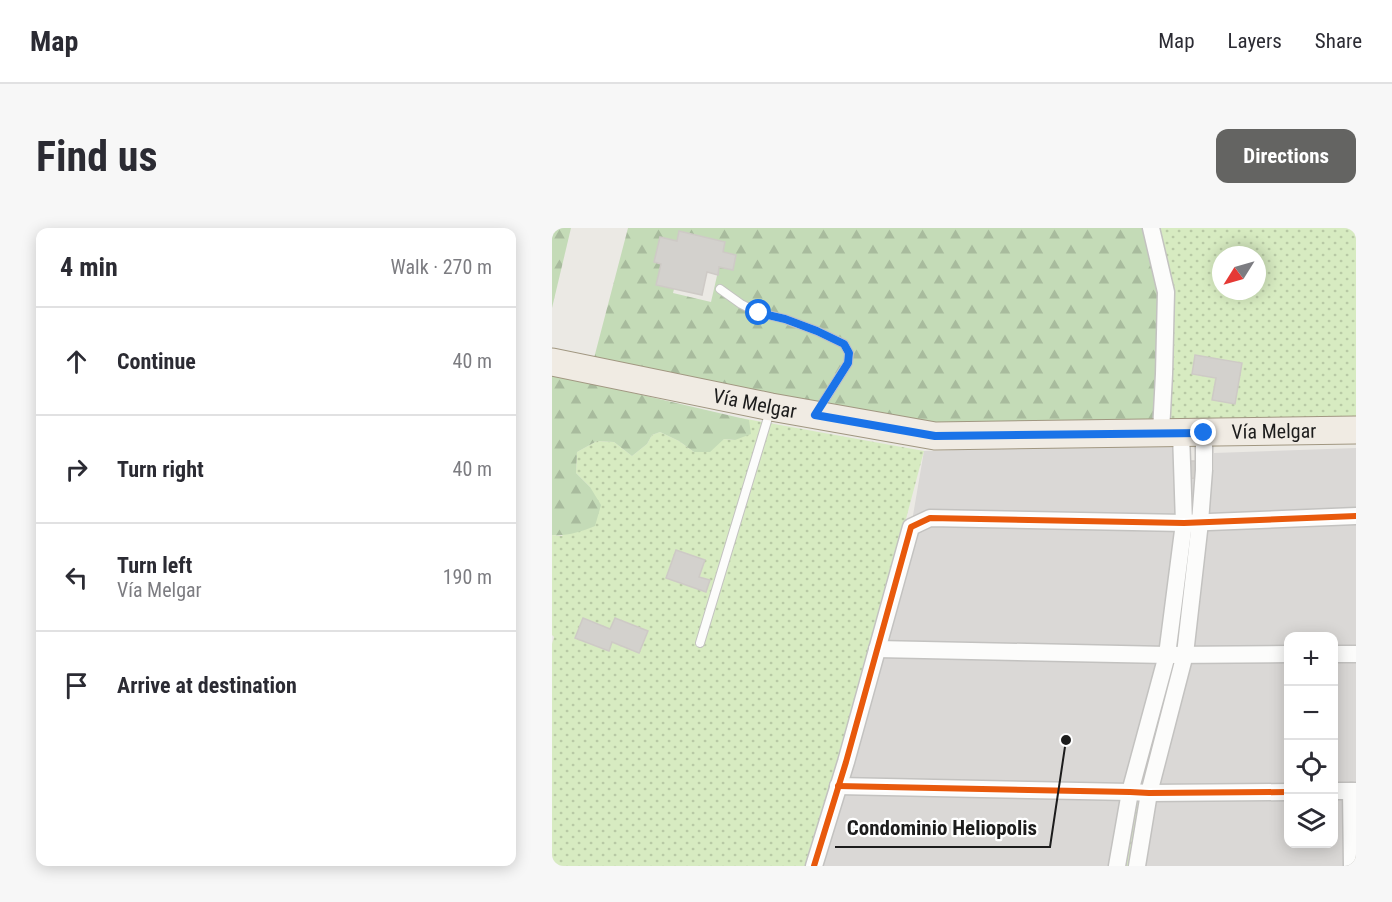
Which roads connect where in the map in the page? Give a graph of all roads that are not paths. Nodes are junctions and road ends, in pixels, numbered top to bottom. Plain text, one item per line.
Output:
1 (1151, 228) edge
2 (720, 289) dead end
3 (552, 362) edge
4 (771, 407) junction
5 (815, 415) junction
6 (1356, 430) edge
7 (1182, 433) junction
8 (1356, 516) edge
9 (1192, 522) junction
10 (700, 643) dead end
11 (877, 649) junction
12 (1185, 654) junction
13 (1284, 654) edge
14 (1338, 654) edge
15 (1356, 654) edge
16 (1167, 655) junction
17 (838, 786) junction
18 (1353, 791) edge
19 (1130, 792) junction
20 (1284, 792) edge
21 (1149, 794) junction
22 (814, 866) edge
23 (1117, 866) edge
24 (1137, 866) edge
25 (1352, 866) edge

1 - 7 street
2 - 5 lane
3 - 4 main road, Vía Melgar
4 - 5 main road, Vía Melgar
4 - 10 lane
5 - 7 main road, Vía Melgar
6 - 7 main road, Vía Melgar
7 - 9 street
7 - 9 street
8 - 9 street
9 - 11 street
9 - 12 street
9 - 16 street
11 - 16 street
11 - 17 street
12 - 13 street
12 - 16 street
12 - 21 street
14 - 15 street
16 - 19 street
17 - 19 street
17 - 22 street
18 - 25 street
19 - 21 street
19 - 23 street
20 - 21 street
21 - 24 street

